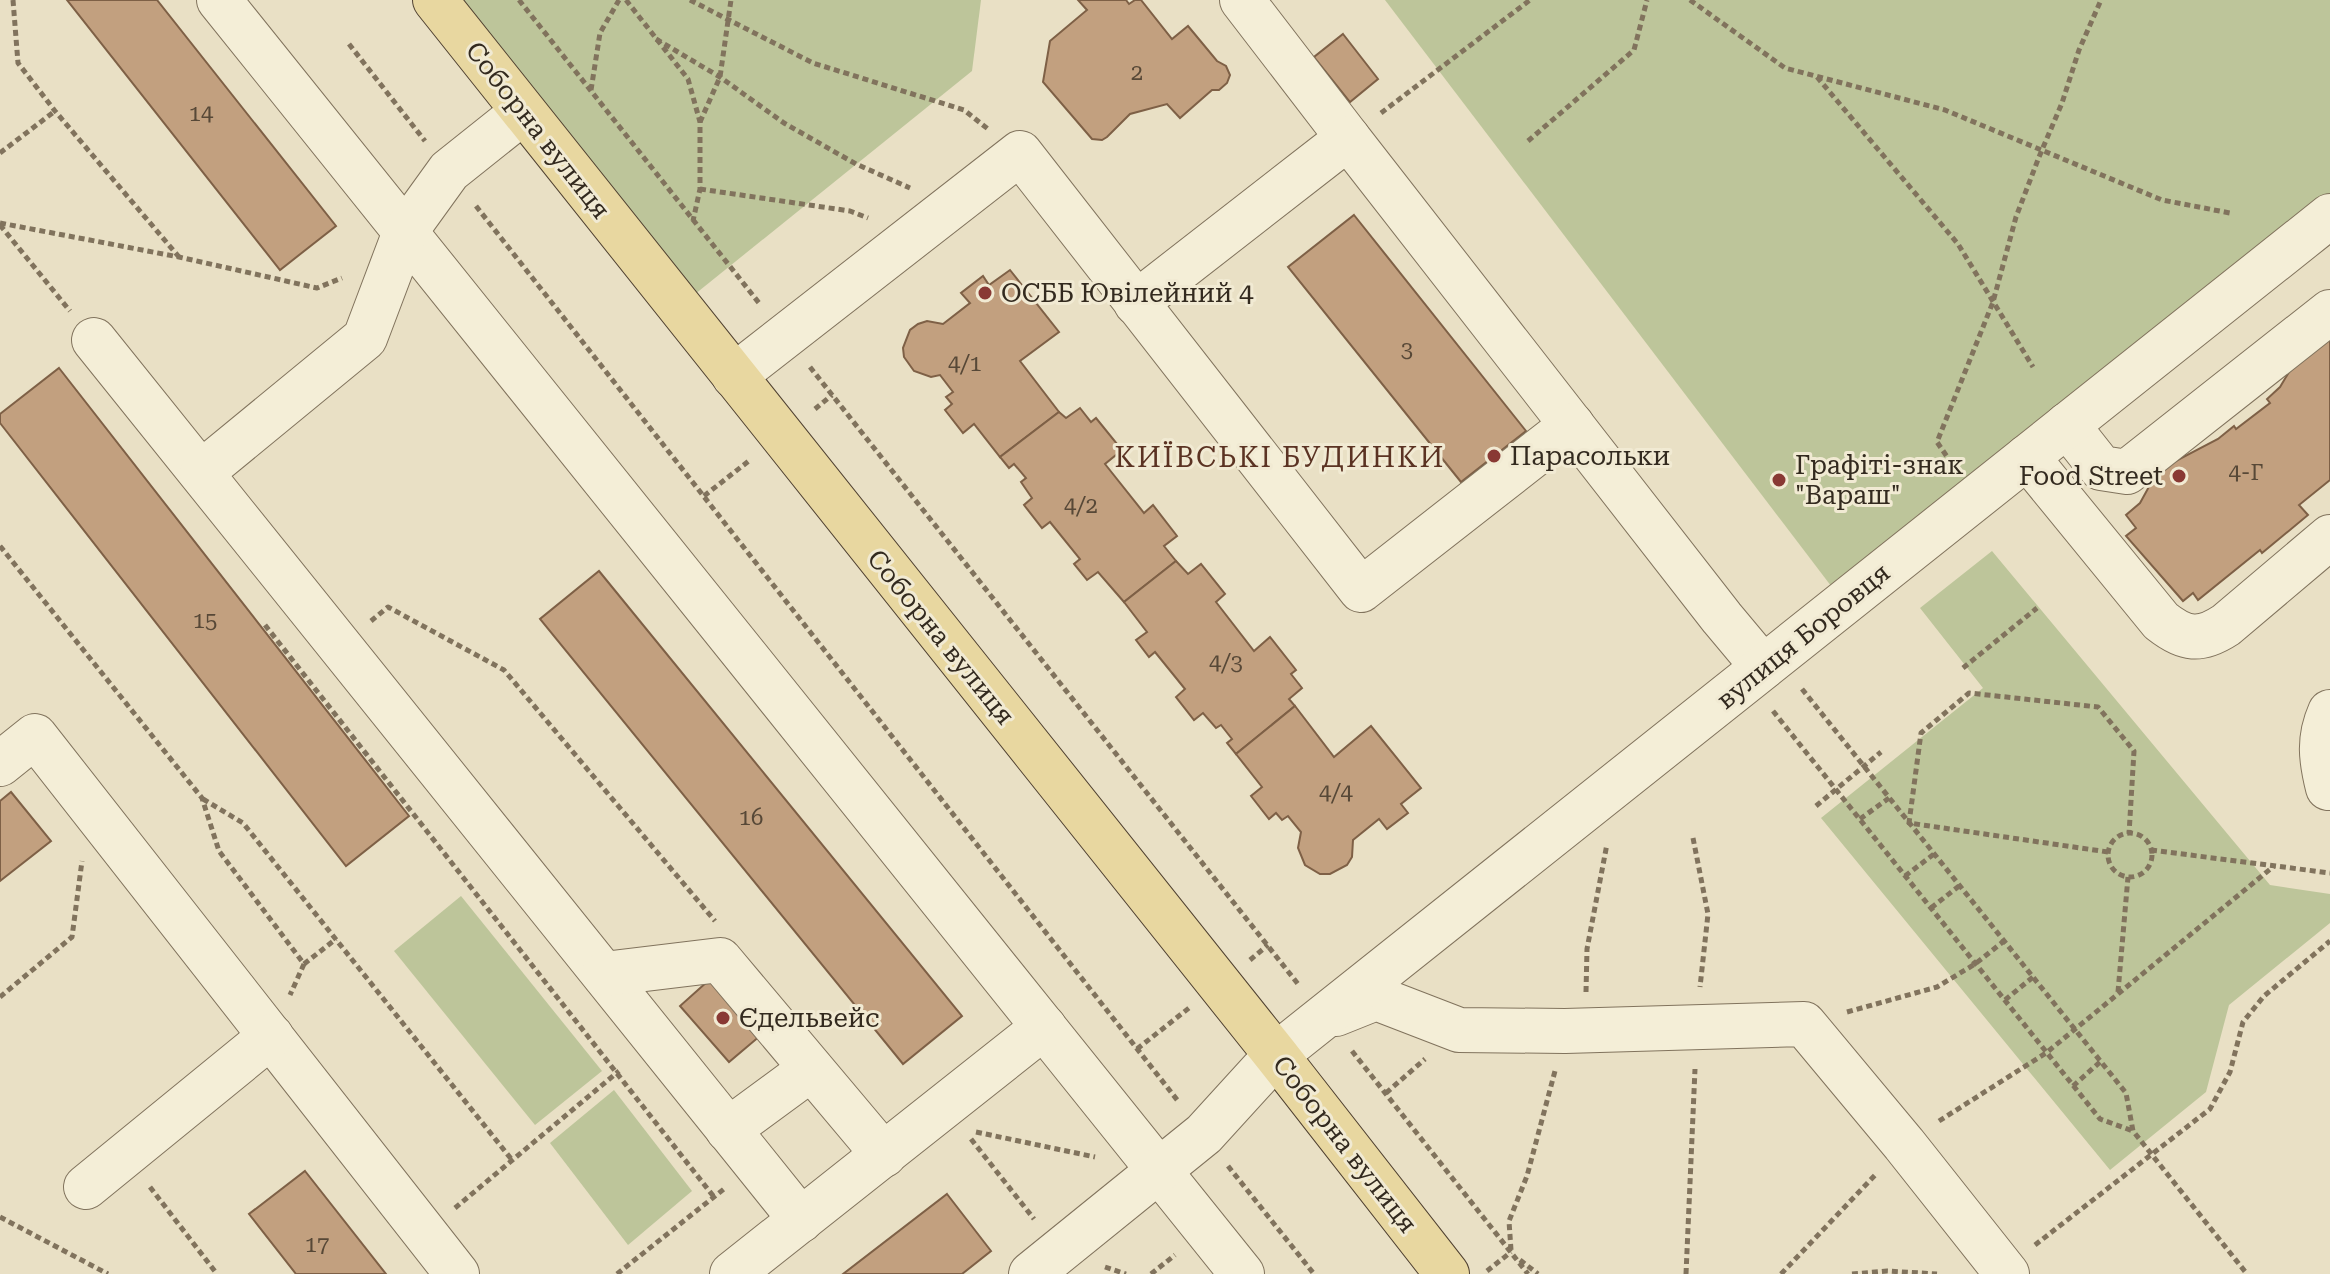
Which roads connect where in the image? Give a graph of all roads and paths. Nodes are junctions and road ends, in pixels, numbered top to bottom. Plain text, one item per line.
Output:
1 (13, 0) edge
2 (219, 0) edge
3 (435, 0) edge
4 (519, 0) edge
5 (619, 0) edge
6 (626, 0) edge
7 (690, 0) edge
8 (731, 0) edge
9 (1242, 0) edge
10 (1530, 0) edge
11 (1647, 0) edge
12 (1690, 0) edge
13 (2101, 0) edge
14 (728, 21) junction
15 (656, 39) junction
16 (349, 44) dead end
17 (1816, 76) junction
18 (720, 77) junction
19 (591, 91) junction
20 (55, 111) junction
21 (523, 112) junction
22 (700, 122) junction
23 (1348, 138) junction
24 (1528, 141) dead end
25 (2042, 150) junction
26 (0, 153) edge
27 (1020, 153) junction
28 (449, 171) junction
29 (700, 189) junction
30 (956, 203) junction
31 (2230, 213) dead end
32 (2329, 220) edge
33 (693, 221) junction
34 (0, 224) edge
35 (913, 237) junction
36 (401, 243) junction
37 (179, 257) junction
38 (1993, 302) junction
39 (1136, 303) junction
40 (2330, 312) edge
41 (785, 336) junction
42 (94, 340) joint
43 (2033, 367) dead end
44 (734, 376) junction
45 (1572, 425) junction
46 (2067, 425) junction
47 (2027, 457) junction
48 (202, 472) junction
49 (1975, 498) junction
50 (2330, 537) edge
51 (0, 546) edge
52 (2037, 608) dead end
53 (256, 613) dead end
54 (341, 647) junction
55 (1763, 667) junction
56 (1963, 668) dead end
57 (2330, 712) edge
58 (1881, 752) dead end
59 (0, 764) edge
60 (1864, 767) junction
61 (2328, 788) dead end
62 (1836, 790) junction
63 (202, 798) junction
64 (1889, 798) junction
65 (88, 804) junction
66 (1816, 806) dead end
67 (1860, 819) junction
68 (1909, 823) junction
69 (2129, 834) junction
70 (2151, 850) junction
71 (2108, 852) junction
72 (1934, 854) junction
73 (2274, 866) junction
74 (2330, 873) edge
75 (1905, 876) junction
76 (2128, 877) junction
77 (1959, 886) junction
78 (1931, 908) junction
79 (718, 924) dead end
80 (336, 939) junction
81 (2004, 941) junction
82 (2330, 941) edge
83 (304, 964) junction
84 (1975, 964) junction
85 (604, 974) junction
86 (2033, 977) junction
87 (2118, 994) junction
88 (0, 997) edge
89 (2005, 1000) junction
90 (1326, 1018) junction
91 (1804, 1024) junction
92 (1044, 1027) junction
93 (2075, 1029) junction
94 (271, 1036) junction
95 (657, 1040) junction
96 (2046, 1053) junction
97 (1276, 1055) junction
98 (2100, 1062) junction
99 (811, 1069) junction
100 (617, 1073) junction
101 (2073, 1086) junction
102 (728, 1130) junction
103 (2133, 1131) junction
104 (1204, 1134) junction
105 (125, 1155) junction
106 (884, 1155) junction
107 (2153, 1155) junction
108 (1099, 1158) dead end
109 (512, 1160) junction
110 (756, 1164) junction
111 (1159, 1171) junction
112 (86, 1187) dead end
113 (714, 1197) junction
114 (0, 1217) edge
115 (801, 1220) junction
116 (425, 1233) junction
117 (1511, 1252) junction
118 (1045, 1262) edge
119 (2017, 1263) edge
120 (108, 1274) edge
121 (217, 1274) edge
122 (457, 1274) edge
123 (617, 1274) edge
124 (732, 1274) edge
125 (1126, 1274) edge
126 (1242, 1274) edge
127 (1314, 1274) edge
128 (1447, 1274) edge
129 (1483, 1274) edge
130 (1528, 1274) edge
131 (1538, 1274) edge
132 (1852, 1274) edge
133 (1937, 1274) edge
134 (2247, 1274) edge

1 - 20 path
2 - 36 street
3 - 21 main road, Соборна вулиця
4 - 19 path
5 - 19 path
6 - 15 path
7 - 14 path
8 - 14 path
9 - 23 street
10 - 23 path
11 - 24 path
12 - 17 path
13 - 25 path
14 - 18 path
14 - 27 path
15 - 18 path
15 - 22 path
16 - 28 path
17 - 25 path
17 - 38 path
18 - 22 path
18 - 30 path
19 - 33 path
20 - 26 path
20 - 37 path
21 - 28 street
21 - 44 main road, Соборна вулиця
22 - 29 path
23 - 39 street
23 - 45 street
25 - 31 path
25 - 38 path
27 - 30 street
27 - 39 street
28 - 36 street
28 - 104 path
29 - 33 path
29 - 35 path
30 - 35 street
32 - 46 street, вулиця Боровця
33 - 41 path
34 - 37 path
34 - 42 path
35 - 41 street
36 - 37 path
36 - 48 street
36 - 92 street
38 - 43 path
38 - 49 path
39 - 45 street
40 - 46 street
41 - 44 street
41 - 90 path
42 - 48 street
44 - 97 main road, Соборна вулиця
45 - 55 street
46 - 47 street, вулиця Боровця
47 - 49 street, вулиця Боровця
47 - 50 street
48 - 54 street
49 - 55 street, вулиця Боровця
51 - 63 path
52 - 56 path
53 - 100 path
54 - 79 path
54 - 85 street
55 - 60 path
55 - 62 path
55 - 90 street, вулиця Боровця
57 - 61 street
58 - 60 path
59 - 65 street
60 - 62 path
60 - 64 path
62 - 66 path
62 - 67 path
63 - 80 path
63 - 83 path
64 - 67 path
64 - 68 path
65 - 88 path
65 - 94 street
67 - 75 path
68 - 69 path
68 - 71 path
68 - 72 path
69 - 70 path
69 - 71 path
70 - 73 path
70 - 76 path
71 - 76 path
72 - 75 path
72 - 77 path
73 - 74 path
73 - 87 path
75 - 78 path
76 - 87 path
77 - 78 path
77 - 81 path
78 - 84 path
80 - 83 path
80 - 109 path
81 - 84 path
81 - 86 path
82 - 107 path
83 - 94 path
84 - 89 path
84 - 91 path
85 - 95 street
85 - 99 street
86 - 89 path
86 - 93 path
87 - 93 path
89 - 96 path
90 - 91 street
90 - 97 street, вулиця Боровця
90 - 117 path
91 - 119 street
92 - 106 street
92 - 111 street
93 - 96 path
93 - 98 path
94 - 105 street
94 - 116 street
95 - 100 path
95 - 102 street
96 - 101 path
97 - 104 street, вулиця Боровця
97 - 128 main road, Соборна вулиця
98 - 101 path
98 - 103 path
99 - 102 street
99 - 106 street
100 - 109 path
100 - 113 path
101 - 103 path
102 - 110 street
103 - 107 path
104 - 111 street, вулиця Боровця
104 - 127 path
105 - 112 street
105 - 121 path
106 - 115 street
107 - 119 path
107 - 134 path
108 - 118 path
109 - 116 path
110 - 113 path
110 - 115 street
111 - 118 street, вулиця Боровця
111 - 126 street
113 - 123 path
114 - 120 path
115 - 124 street
116 - 122 street
117 - 129 path
117 - 130 path
117 - 131 path
118 - 125 path
132 - 133 path

